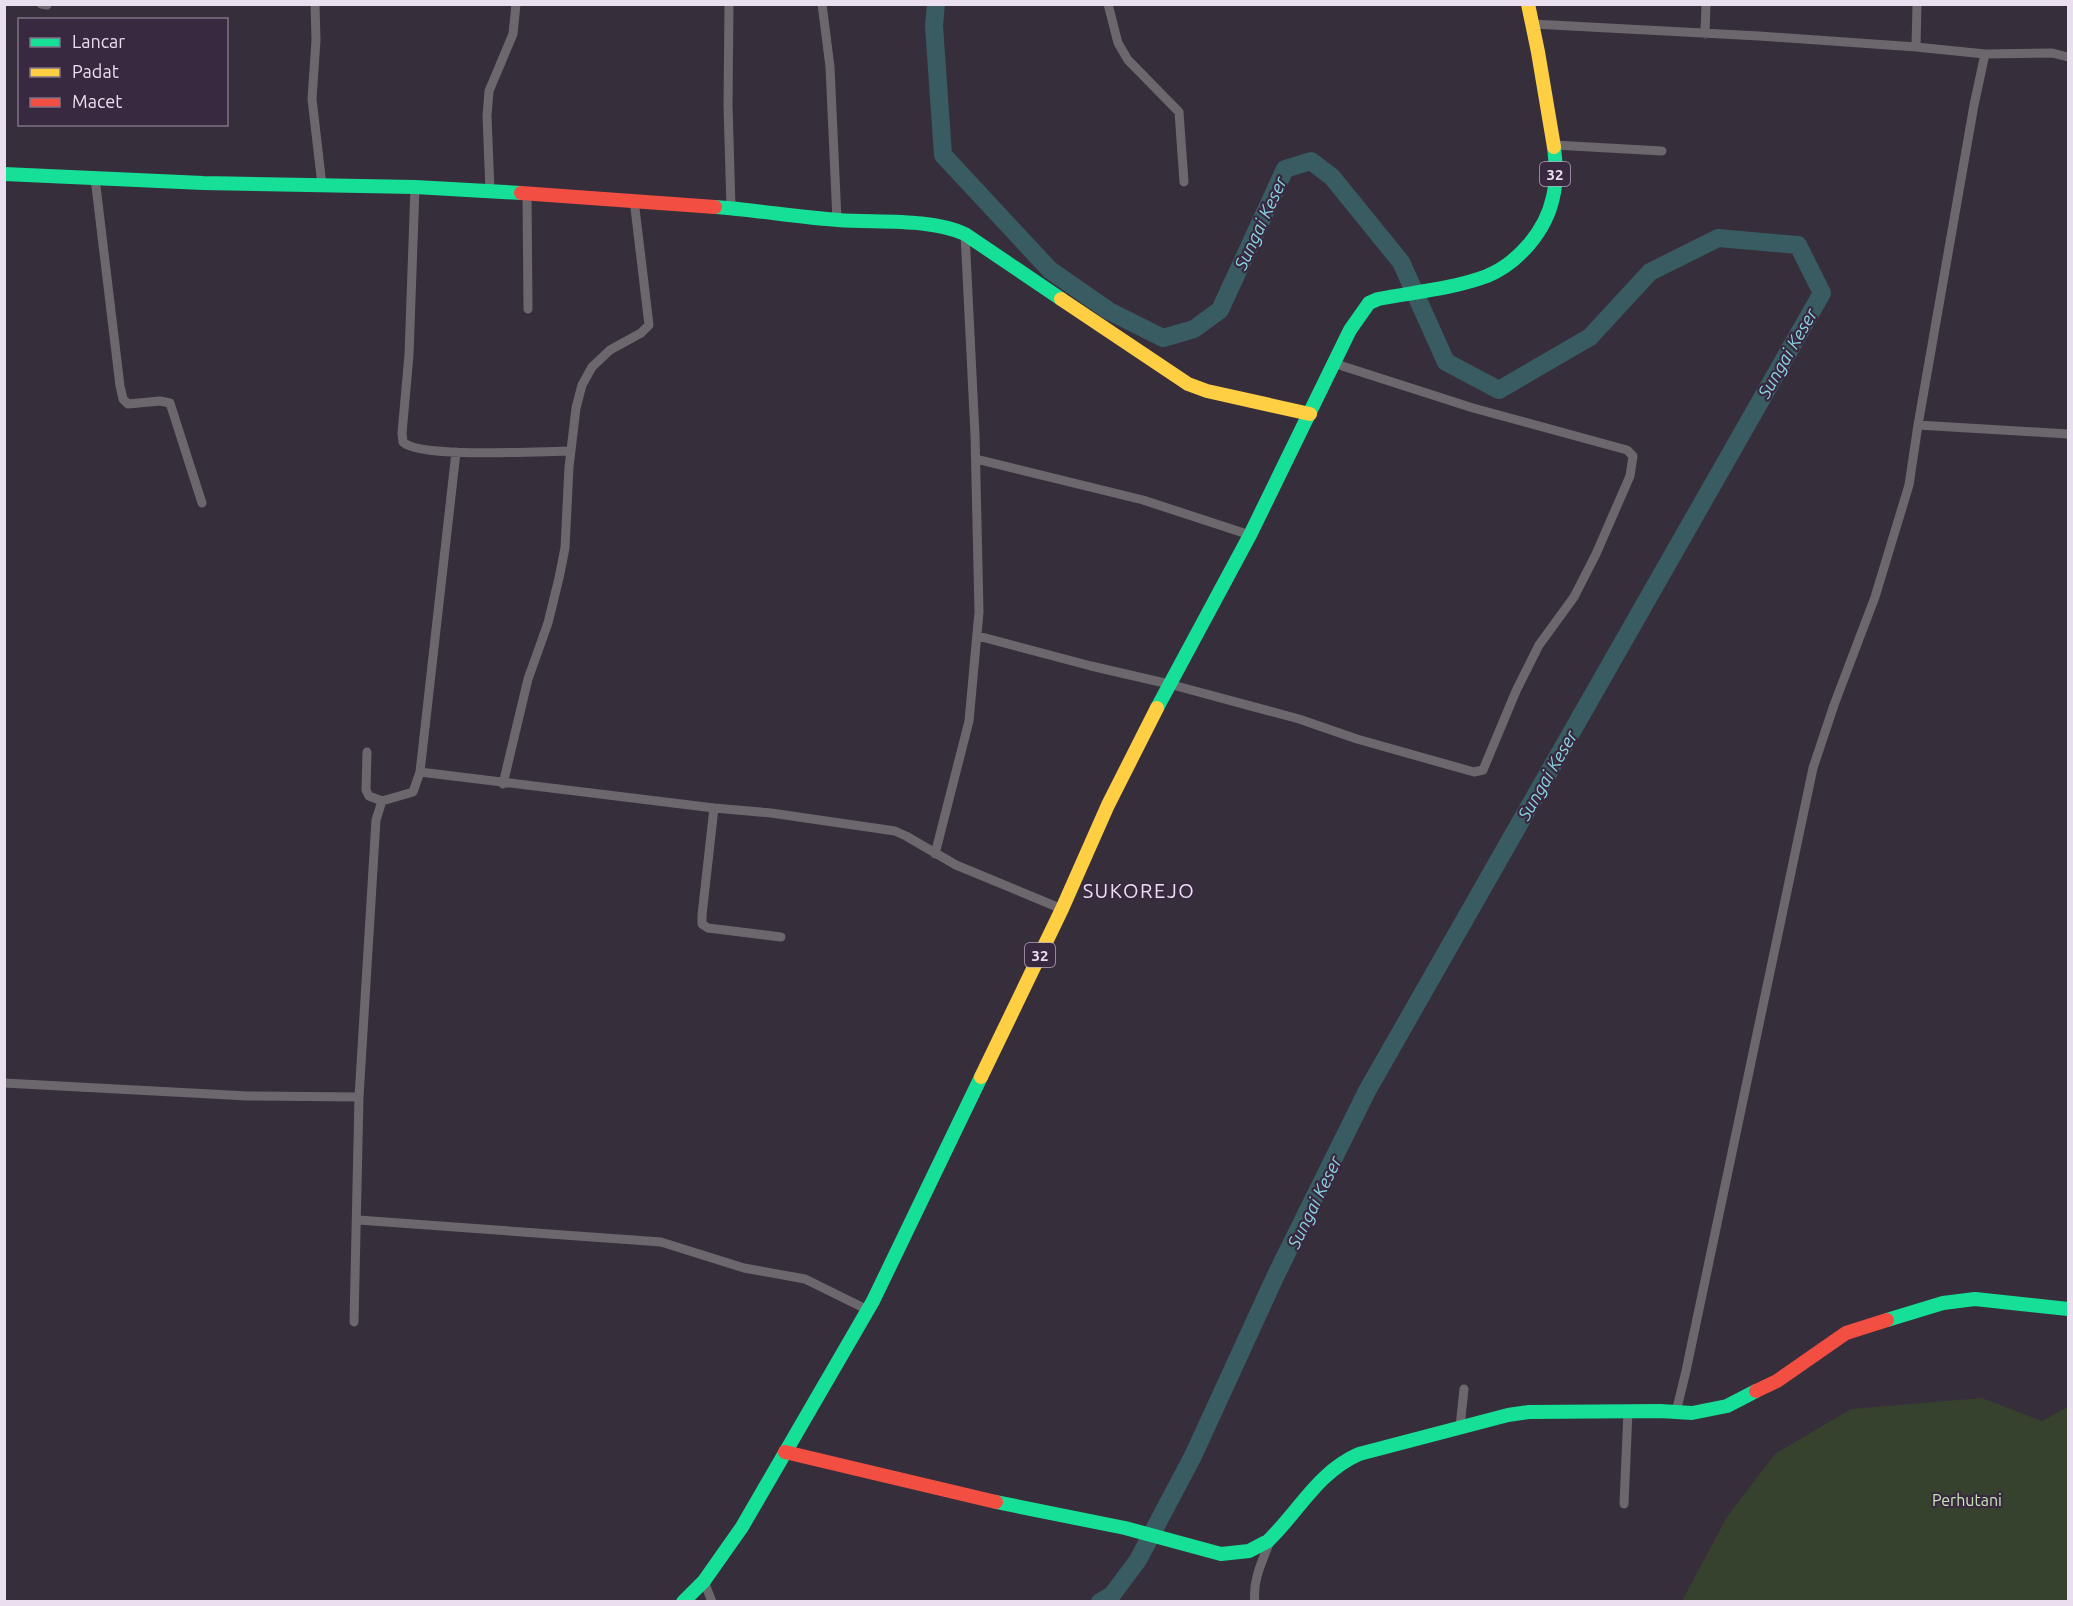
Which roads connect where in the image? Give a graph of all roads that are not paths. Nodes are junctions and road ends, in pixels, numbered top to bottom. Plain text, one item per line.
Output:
1 (315, 4) edge
2 (516, 4) edge
3 (729, 4) edge
4 (822, 4) edge
5 (1108, 4) edge
6 (1528, 4) edge
7 (1706, 4) edge
8 (1917, 4) edge
9 (1533, 24) junction
10 (1705, 34) junction
11 (1916, 47) junction
12 (1985, 54) junction
13 (2068, 57) edge
14 (1554, 146) junction
15 (1662, 151) dead end
16 (4, 174) edge
17 (95, 178) junction
18 (1184, 182) dead end
19 (322, 185) junction
20 (416, 187) junction
21 (490, 191) junction
22 (527, 193) junction
23 (634, 200) junction
24 (731, 208) junction
25 (837, 220) junction
26 (965, 234) junction
27 (528, 309) dead end
28 (1333, 363) junction
29 (1310, 414) junction
30 (1918, 425) junction
31 (2068, 434) edge
32 (571, 451) junction
33 (456, 452) junction
34 (976, 459) junction
35 (202, 503) dead end
36 (1250, 536) junction
37 (978, 636) junction
38 (1169, 684) junction
39 (367, 752) dead end
40 (420, 772) junction
41 (502, 784) junction
42 (382, 801) junction
43 (714, 808) junction
44 (935, 854) junction
45 (1062, 909) junction
46 (782, 937) dead end
47 (4, 1083) edge
48 (360, 1097) junction
49 (358, 1220) junction
50 (2068, 1309) edge
51 (868, 1310) junction
52 (354, 1322) dead end
53 (1464, 1389) dead end
54 (1628, 1411) junction
55 (1676, 1412) junction
56 (1460, 1427) junction
57 (785, 1452) junction
58 (1624, 1504) dead end
59 (1270, 1541) junction
60 (704, 1581) junction
61 (683, 1602) edge
62 (712, 1602) edge
63 (1255, 1602) edge

1 - 19 street
2 - 21 street
3 - 24 street
4 - 25 street
5 - 18 street
6 - 9 main road, 32
7 - 10 street
8 - 11 street
9 - 10 street
9 - 14 main road, 32
10 - 11 street
11 - 12 street
12 - 13 street
12 - 30 street
14 - 15 street
14 - 28 main road, 32
16 - 17 main road
17 - 19 main road
17 - 35 street
19 - 20 main road
20 - 21 main road
20 - 33 street
21 - 22 main road
22 - 23 main road
22 - 27 street
23 - 24 main road
23 - 32 street
24 - 25 main road
25 - 26 main road
26 - 29 main road
26 - 34 street
28 - 29 main road, 32
28 - 38 street
29 - 36 main road, 32
30 - 31 street
30 - 55 street
32 - 33 street
32 - 41 street
33 - 40 street
34 - 36 street
34 - 37 street
36 - 38 main road, 32
37 - 38 street
37 - 44 street
38 - 45 main road, 32
39 - 42 street
40 - 41 street
40 - 42 street
41 - 43 street
42 - 48 street
43 - 44 street
43 - 46 street
44 - 45 street
45 - 51 main road, 32
47 - 48 street
48 - 49 street
49 - 51 street
49 - 52 street
50 - 55 main road
51 - 57 main road, 32
53 - 56 street
54 - 55 main road
54 - 56 main road
54 - 58 street
56 - 59 main road
57 - 59 main road
57 - 60 main road, 32
59 - 63 street
60 - 61 main road, 32
60 - 62 street

